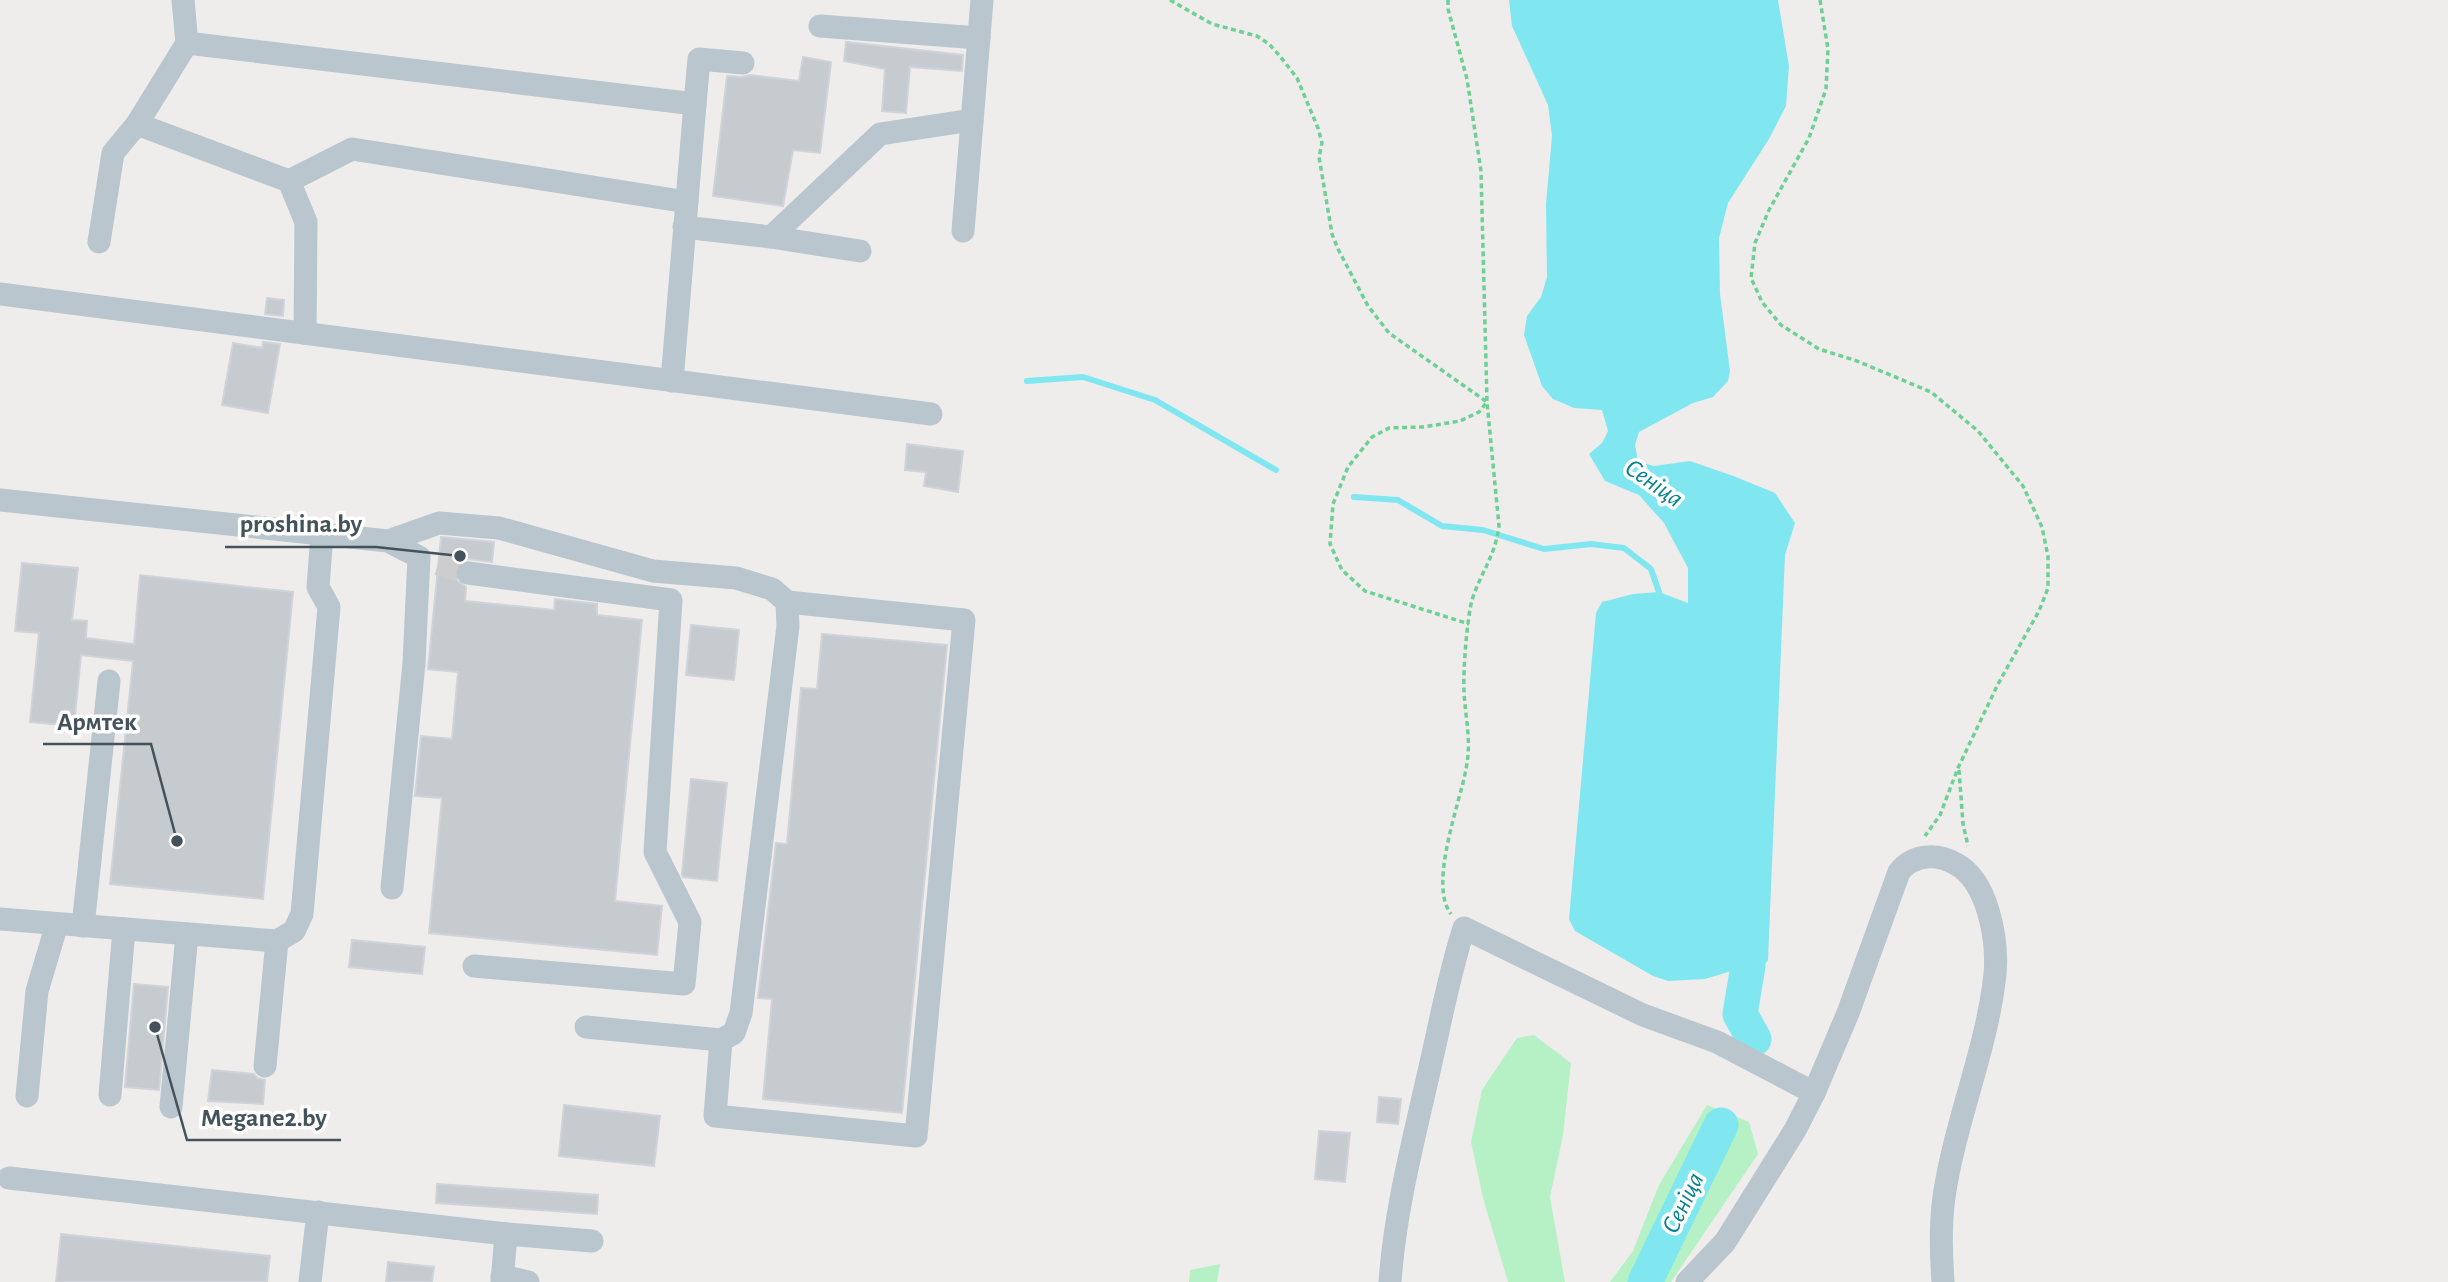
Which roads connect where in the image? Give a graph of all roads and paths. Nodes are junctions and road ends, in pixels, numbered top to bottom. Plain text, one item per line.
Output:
1 (183, 0) edge
2 (982, 0) edge
3 (1170, 0) edge
4 (1448, 0) edge
5 (1820, 0) edge
6 (820, 26) dead end
7 (979, 38) junction
8 (187, 43) junction
9 (743, 63) dead end
10 (695, 104) junction
11 (972, 120) junction
12 (137, 124) junction
13 (289, 181) junction
14 (687, 202) junction
15 (684, 227) junction
16 (963, 231) dead end
17 (771, 237) junction
18 (99, 242) dead end
19 (860, 251) dead end
20 (0, 294) edge
21 (305, 333) junction
22 (672, 381) junction
23 (1487, 402) junction
24 (931, 414) dead end
25 (0, 500) edge
26 (322, 534) junction
27 (388, 541) junction
28 (468, 573) tunnel mouth
29 (787, 603) junction
30 (1469, 624) junction
31 (109, 681) dead end
32 (1958, 768) junction
33 (1903, 866) junction
34 (1975, 879) junction
35 (392, 888) dead end
36 (0, 919) edge
37 (57, 924) junction
38 (83, 926) junction
39 (1465, 928) junction
40 (124, 929) junction
41 (187, 934) junction
42 (277, 941) junction
43 (474, 966) dead end
44 (586, 1027) dead end
45 (721, 1040) junction
46 (265, 1066) dead end
47 (1814, 1093) junction
48 (110, 1095) dead end
49 (27, 1096) dead end
50 (172, 1107) dead end
51 (9, 1178) dead end
52 (317, 1212) junction
53 (506, 1234) junction
54 (592, 1241) dead end
55 (502, 1279) edge
56 (310, 1282) edge
57 (528, 1282) edge
58 (1390, 1282) edge
59 (1687, 1282) edge
60 (1943, 1282) edge

1 - 8 street
2 - 7 street
3 - 23 path
4 - 23 path
5 - 32 path
6 - 7 street
7 - 11 street
8 - 10 street
8 - 12 street
9 - 10 street
10 - 14 street
11 - 16 street
11 - 17 street
12 - 13 street
12 - 18 street
13 - 14 street
13 - 21 street
14 - 15 street
15 - 17 street
15 - 22 street
17 - 19 street
20 - 21 street
21 - 22 street
22 - 24 street
23 - 30 path
23 - 30 path
25 - 26 street
26 - 27 street
26 - 42 street
27 - 29 street
27 - 35 street
28 - 43 street
29 - 45 street
29 - 45 street
30 - 39 path
31 - 38 street
32 - 33 path
32 - 34 path
33 - 34 street
33 - 47 street
34 - 60 street
36 - 37 street
37 - 38 street
37 - 49 street
38 - 40 street
39 - 47 street
39 - 58 street
40 - 41 street
40 - 48 street
41 - 42 street
41 - 50 street
42 - 46 street
44 - 45 street
47 - 59 street
51 - 52 street
52 - 53 street
52 - 56 street
53 - 54 street
53 - 55 street
55 - 57 street

